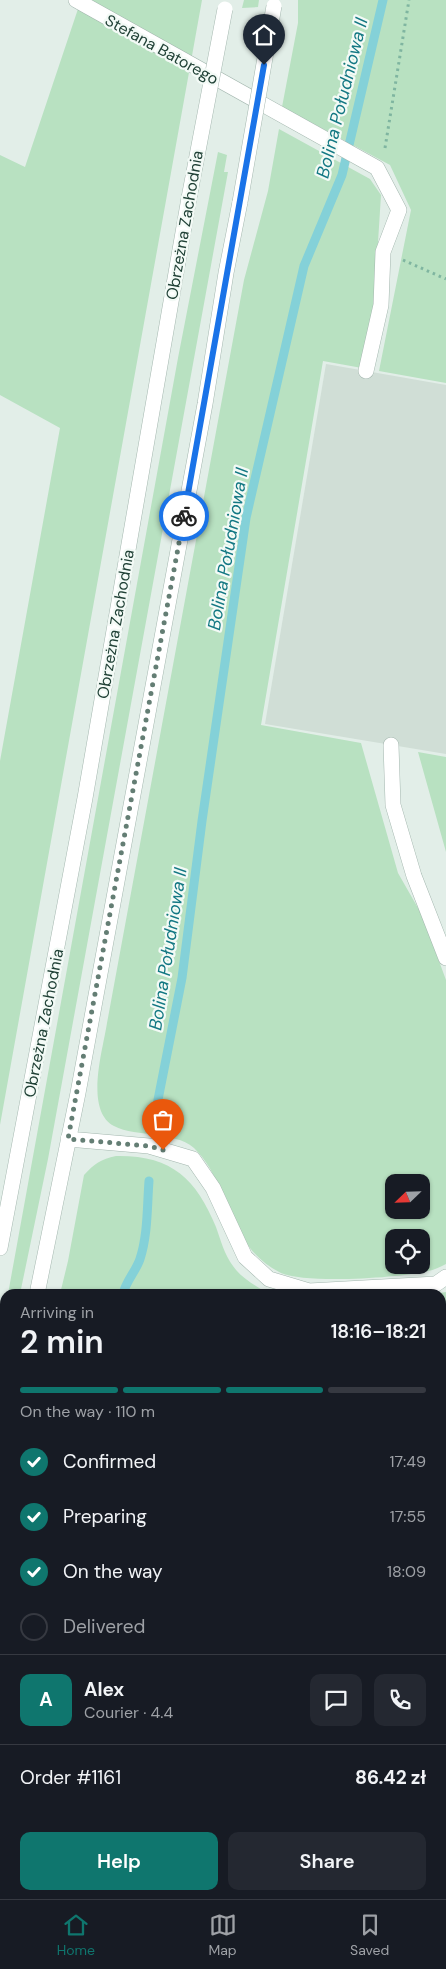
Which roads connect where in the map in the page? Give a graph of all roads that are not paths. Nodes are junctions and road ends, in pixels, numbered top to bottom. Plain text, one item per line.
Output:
1 (76, 0) edge
2 (275, 3) edge
3 (226, 5) edge
4 (366, 371) dead end
5 (391, 745) dead end
6 (446, 958) edge
7 (68, 1139) junction
8 (1, 1243) edge
9 (446, 1277) edge
10 (38, 1289) edge
11 (305, 1289) edge
12 (330, 1289) edge

1 - 4 street, Stefana Batorego
2 - 7 street, bridge
3 - 8 street, Obrzeżna Zachodnia, bridge
5 - 6 street
7 - 10 street
7 - 11 street
9 - 12 street

